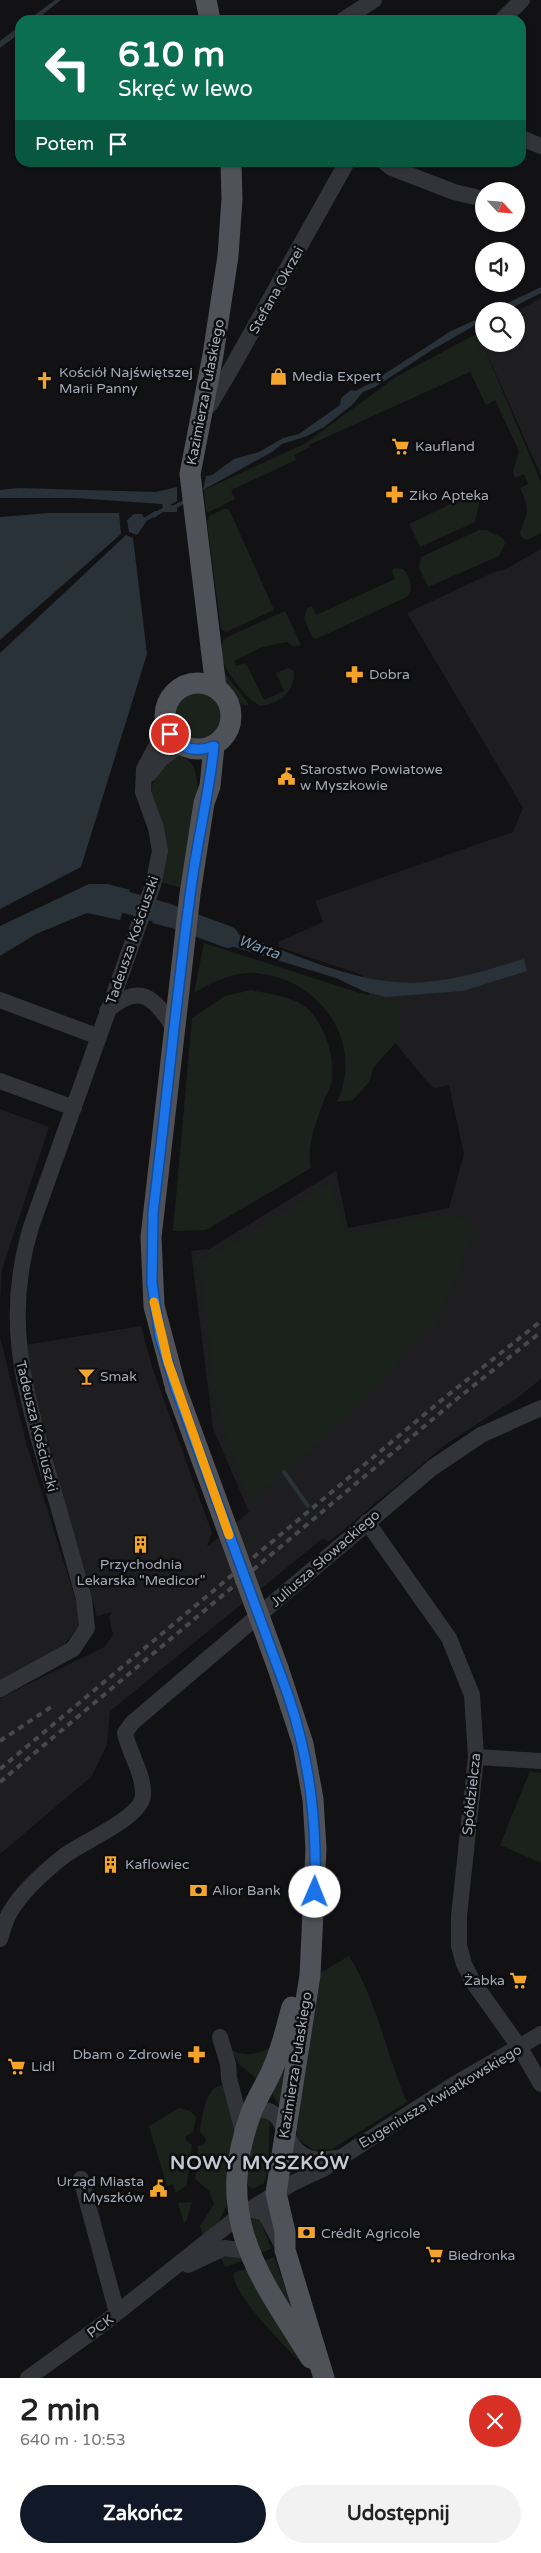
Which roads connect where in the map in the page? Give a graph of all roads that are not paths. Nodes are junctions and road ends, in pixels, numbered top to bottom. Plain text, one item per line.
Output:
1 (206, 0) edge
2 (374, 0) edge
3 (522, 0) edge
4 (209, 15) edge
5 (351, 15) edge
6 (507, 15) edge
7 (526, 140) edge
8 (541, 146) edge
9 (231, 167) edge
10 (345, 167) edge
11 (391, 167) edge
12 (475, 197) edge
13 (201, 414) junction
14 (208, 621) junction
15 (190, 684) junction
16 (216, 688) junction
17 (166, 728) junction
18 (214, 746) junction
19 (185, 747) junction
20 (143, 782) junction
21 (204, 803) junction
22 (0, 1000) edge
23 (107, 1011) junction
24 (174, 1028) junction
25 (98, 1037) junction
26 (0, 1081) edge
27 (74, 1108) junction
28 (541, 1408) edge
29 (367, 1522) junction
30 (0, 1689) edge
31 (476, 1757) junction
32 (541, 1761) edge
33 (312, 1937) junction
34 (0, 1939) edge
35 (541, 2034) edge
36 (220, 2037) dead end
37 (520, 2048) junction
38 (541, 2084) edge
39 (252, 2111) junction
40 (284, 2128) junction
41 (244, 2136) junction
42 (339, 2158) junction
43 (81, 2179) dead end
44 (276, 2192) junction
45 (245, 2212) junction
46 (284, 2250) junction
47 (248, 2251) junction
48 (172, 2271) junction
49 (117, 2313) junction
50 (324, 2377) edge
51 (28, 2378) edge

1 - 4 main road
2 - 5 street
3 - 6 street
7 - 8 street
9 - 13 main road, Kazimierza Pułaskiego
10 - 13 street, Stefana Okrzei
11 - 12 street
13 - 14 main road, Kazimierza Pułaskiego
14 - 15 main road, Kazimierza Pułaskiego
14 - 16 main road, Kazimierza Pułaskiego
15 - 16 main road
15 - 17 main road
16 - 18 main road
17 - 19 main road
17 - 20 street, Tadeusza Kościuszki
18 - 19 main road
18 - 21 main road, Kazimierza Pułaskiego
19 - 20 street
19 - 21 main road, Kazimierza Pułaskiego
20 - 23 street, Tadeusza Kościuszki
21 - 24 main road, Kazimierza Pułaskiego
22 - 25 street
23 - 24 street, Tadeusza Kościuszki
23 - 25 street, Tadeusza Kościuszki
24 - 33 main road, Kazimierza Pułaskiego, bridge
25 - 27 street, Tadeusza Kościuszki
26 - 27 street
27 - 30 street, Tadeusza Kościuszki
28 - 29 street, Juliusza Słowackiego
29 - 31 street, Spółdzielcza
29 - 34 street, Juliusza Słowackiego
31 - 32 street
31 - 37 street, Spółdzielcza
33 - 39 main road, Kazimierza Pułaskiego
33 - 40 main road, Kazimierza Pułaskiego
35 - 37 street, Eugeniusza Kwiatkowskiego
36 - 41 street
37 - 38 street, Spółdzielcza
37 - 42 street, Eugeniusza Kwiatkowskiego
39 - 40 street, Eugeniusza Kwiatkowskiego
39 - 41 main road, Kazimierza Pułaskiego
40 - 42 street, Eugeniusza Kwiatkowskiego
40 - 44 main road, Kazimierza Pułaskiego
41 - 45 main road, Kazimierza Pułaskiego
42 - 44 street, Eugeniusza Kwiatkowskiego
43 - 49 street
44 - 45 street, Eugeniusza Kwiatkowskiego
44 - 46 main road
45 - 46 street
45 - 47 main road
45 - 48 street, PCK
46 - 50 main road
47 - 48 street, PCK
47 - 50 main road
48 - 49 street, PCK
49 - 51 street, PCK

